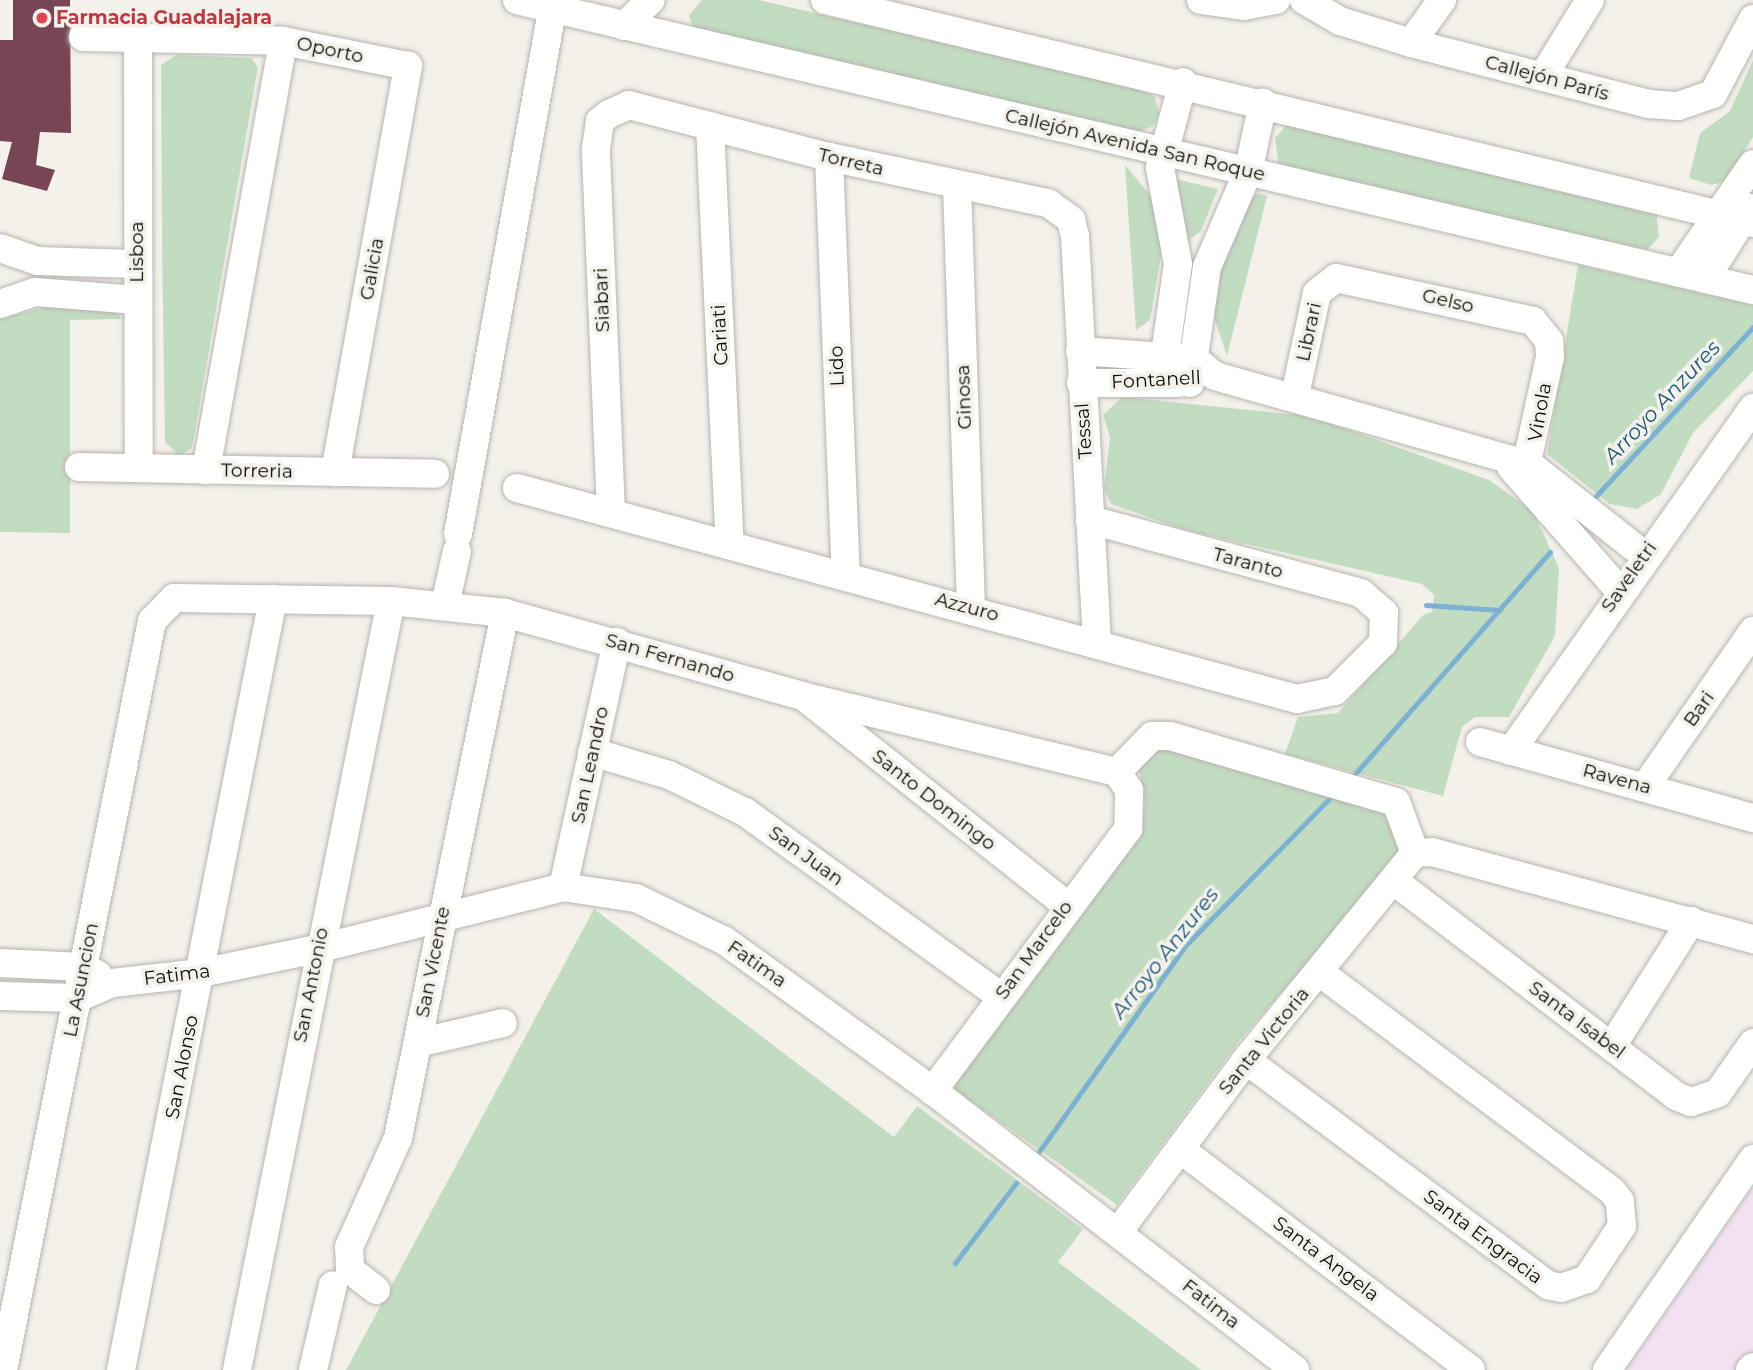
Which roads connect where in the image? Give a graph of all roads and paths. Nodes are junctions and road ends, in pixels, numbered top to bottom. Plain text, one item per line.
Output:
1 (517, 0) edge
2 (651, 0) edge
3 (825, 0) edge
4 (1201, 0) edge
5 (1276, 0) edge
6 (1304, 0) edge
7 (1442, 0) edge
8 (1590, 0) edge
9 (553, 4) edge
10 (588, 7) edge
11 (1753, 19) edge
12 (624, 26) junction
13 (83, 37) dead end
14 (138, 37) junction
15 (283, 41) junction
16 (1412, 43) junction
17 (417, 59) joint
18 (1542, 76) junction
19 (1183, 82) junction
20 (1263, 103) junction
21 (628, 105) joint
22 (710, 126) junction
23 (1164, 150) junction
24 (829, 157) junction
25 (1753, 164) edge
26 (1248, 172) junction
27 (957, 185) junction
28 (1740, 215) edge
29 (1071, 220) joint
30 (0, 248) edge
31 (37, 261) junction
32 (136, 264) junction
33 (1178, 264) junction
34 (1207, 267) junction
35 (1692, 276) junction
36 (1336, 278) joint
37 (1753, 290) edge
38 (35, 292) junction
39 (137, 300) junction
40 (0, 304) edge
41 (1549, 341) joint
42 (1080, 351) junction
43 (1162, 369) junction
44 (1200, 373) junction
45 (1081, 383) junction
46 (1295, 396) junction
47 (1753, 408) edge
48 (79, 467) dead end
49 (139, 468) junction
50 (1519, 468) junction
51 (206, 470) junction
52 (335, 472) junction
53 (435, 474) dead end
54 (517, 488) dead end
55 (611, 512) junction
56 (1090, 520) junction
57 (730, 545) junction
58 (1644, 555) junction
59 (846, 575) junction
60 (1619, 590) junction
61 (174, 598) joint
62 (273, 599) junction
63 (391, 601) junction
64 (445, 605) junction
65 (971, 608) junction
66 (505, 613) junction
67 (1387, 629) joint
68 (1753, 631) edge
69 (617, 642) junction
70 (1097, 642) junction
71 (802, 696) junction
72 (1480, 742) dead end
73 (1511, 751) junction
74 (592, 752) junction
75 (1117, 772) junction
76 (1645, 787) junction
77 (1753, 818) edge
78 (1415, 853) junction
79 (1394, 881) junction
80 (563, 887) junction
81 (1067, 905) junction
82 (442, 915) junction
83 (1691, 921) junction
84 (1753, 939) edge
85 (317, 949) junction
86 (0, 963) edge
87 (83, 967) junction
88 (1319, 972) junction
89 (0, 974) edge
90 (201, 974) junction
91 (112, 983) junction
92 (0, 996) edge
93 (1000, 996) junction
94 (78, 998) junction
95 (503, 1023) dead end
96 (418, 1043) junction
97 (1753, 1043) edge
98 (1612, 1046) junction
99 (1246, 1060) junction
100 (933, 1091) junction
101 (1181, 1149) junction
102 (1753, 1159) edge
103 (1118, 1232) junction
104 (333, 1285) dead end
105 (376, 1290) dead end
106 (3, 1370) edge
107 (121, 1370) edge
108 (237, 1370) edge
109 (313, 1370) edge
110 (1295, 1370) edge
111 (1471, 1370) edge
112 (1606, 1370) edge

1 - 9 street, Callejón Avenida San Roque
2 - 12 street
3 - 19 street
4 - 5 street
6 - 16 street, Callejón París
7 - 16 street
8 - 18 street
9 - 10 street, Callejón Avenida San Roque
9 - 64 street
10 - 12 street, Callejón Avenida San Roque
11 - 18 street, Callejón París
12 - 23 street, Callejón Avenida San Roque
13 - 14 street, Oporto
14 - 15 street, Oporto
14 - 32 street, Lisboa
15 - 17 street, Oporto
15 - 51 street
16 - 18 street, Callejón París
17 - 52 street, Galicia
19 - 20 street
19 - 23 street
20 - 26 street
20 - 28 street
21 - 22 street, Torreta
21 - 55 street, Siabari
22 - 24 street, Torreta
22 - 57 street, Cariati
23 - 26 street, Callejón Avenida San Roque
23 - 33 street
24 - 27 street, Torreta
24 - 59 street, Lido
25 - 28 street
26 - 34 street
26 - 35 street, Callejón Avenida San Roque
27 - 29 street, Torreta
27 - 65 street, Ginosa
28 - 35 street
29 - 42 street, Tessal
30 - 31 street
31 - 32 street
31 - 38 street
32 - 39 street, Lisboa
33 - 34 street
33 - 43 street
34 - 44 street
35 - 37 street, Callejón Avenida San Roque
36 - 41 street, Gelso
36 - 46 street, Librari
38 - 39 street
38 - 40 street
39 - 49 street, Lisboa
41 - 50 street, Vinola
42 - 43 street, Fontanell
42 - 45 street, Tessal
43 - 44 street, Fontanell
43 - 45 street, Fontanell
44 - 46 street, Fontanell
45 - 56 street, Tessal
46 - 50 street, Fontanell
47 - 58 street, Saveletri
48 - 49 street, Torreria
49 - 51 street, Torreria
50 - 58 street
50 - 60 street
51 - 52 street, Torreria
52 - 53 street, Torreria
54 - 55 street, Azzuro
55 - 57 street, Azzuro
56 - 67 street, Taranto
56 - 70 street, Tessal
57 - 59 street, Azzuro
58 - 60 street, Saveletri
59 - 65 street, Azzuro
60 - 73 street, Saveletri
61 - 62 street, San Fernando
61 - 87 street, La Asuncion
62 - 63 street, San Fernando
62 - 90 street, San Alonso
63 - 64 street, San Fernando
63 - 85 street, San Antonio
64 - 66 street, San Fernando
65 - 70 street, Azzuro
66 - 69 street, San Fernando
66 - 82 street, San Vicente
67 - 70 street, Azzuro
68 - 76 street, Bari
69 - 71 street, San Fernando
69 - 74 street, San Leandro
71 - 75 street, San Fernando
71 - 81 street, Santo Domingo
72 - 73 street, Ravena
73 - 76 street, Ravena
74 - 80 street, San Leandro
74 - 93 street, San Juan
75 - 78 street
75 - 81 street, San Marcelo
76 - 77 street, Ravena
78 - 79 street, Santa Victoria
78 - 83 street
79 - 88 street, Santa Victoria
79 - 98 street, Santa Isabel
80 - 82 street, Fatima
80 - 100 street, Fatima
81 - 93 street, San Marcelo
82 - 85 street, Fatima
82 - 96 street, San Vicente
83 - 84 street
83 - 98 street
85 - 90 street, Fatima
85 - 108 street, San Antonio
86 - 87 street
86 - 89 street
87 - 91 street
87 - 94 street, La Asuncion
88 - 99 street, Santa Victoria
88 - 99 street, Santa Engracia
90 - 91 street, Fatima
90 - 107 street, San Alonso
91 - 94 street, Fatima
92 - 94 street, Fatima
93 - 100 street, San Marcelo
94 - 106 street, La Asuncion
95 - 96 street
96 - 105 street, San Vicente
97 - 98 street, Santa Isabel
99 - 101 street, Santa Victoria
100 - 103 street, Fatima
101 - 103 street, Santa Victoria
101 - 111 street, Santa Angela
102 - 112 street
103 - 110 street, Fatima
104 - 109 street

